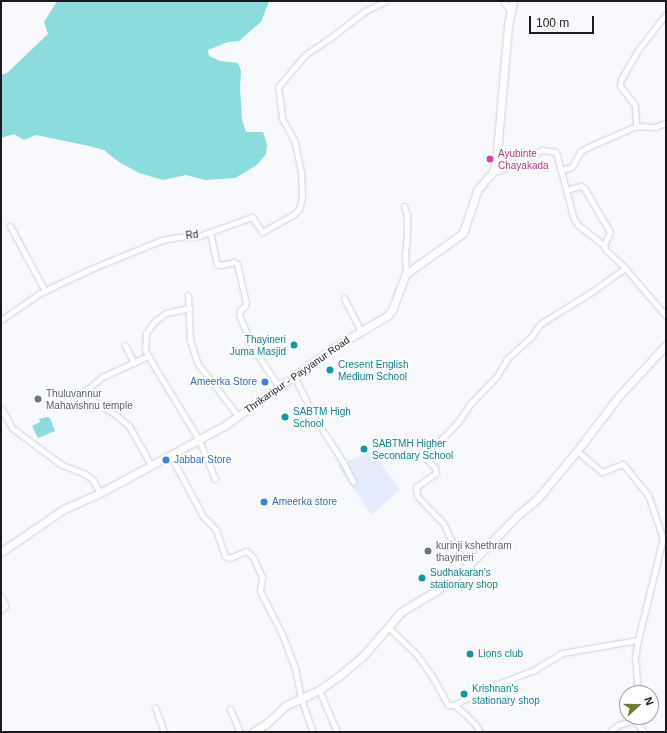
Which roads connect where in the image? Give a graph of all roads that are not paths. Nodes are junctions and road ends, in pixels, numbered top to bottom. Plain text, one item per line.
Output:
1 (386, 1) edge
2 (503, 1) edge
3 (514, 1) edge
4 (510, 10) junction
5 (666, 14) edge
6 (666, 123) edge
7 (636, 126) junction
8 (562, 170) junction
9 (493, 172) junction
10 (566, 190) junction
11 (404, 206) dead end
12 (10, 226) dead end
13 (210, 232) junction
14 (604, 245) junction
15 (625, 268) junction
16 (406, 274) junction
17 (44, 291) junction
18 (188, 295) dead end
19 (344, 298) dead end
20 (189, 308) junction
21 (666, 316) edge
22 (1, 320) edge
23 (360, 331) junction
24 (125, 345) dead end
25 (666, 345) edge
26 (148, 356) junction
27 (134, 362) junction
28 (294, 376) junction
29 (279, 387) junction
30 (1, 408) edge
31 (238, 416) junction
32 (199, 440) junction
33 (577, 451) junction
34 (170, 455) junction
35 (151, 465) junction
36 (215, 479) dead end
37 (353, 482) dead end
38 (100, 492) junction
39 (1, 552) edge
40 (666, 552) edge
41 (660, 553) junction
42 (468, 566) junction
43 (1, 596) edge
44 (1, 610) edge
45 (388, 627) junction
46 (638, 640) junction
47 (637, 685) edge
48 (319, 690) junction
49 (301, 698) junction
50 (454, 705) junction
51 (155, 707) dead end
52 (230, 708) dead end
53 (619, 725) edge
54 (164, 732) edge
55 (240, 732) edge
56 (253, 732) edge
57 (313, 732) edge
58 (337, 732) edge
59 (480, 732) edge
60 (610, 732) edge

1 - 13 street
2 - 4 street
3 - 4 main road
4 - 9 main road
5 - 7 street
6 - 7 street
7 - 8 street
8 - 9 street
8 - 10 street
9 - 16 main road
10 - 14 street
10 - 14 street
11 - 16 street
12 - 17 street
13 - 17 street, Rd
13 - 29 street, Rd
14 - 15 street
15 - 21 street
15 - 42 street
16 - 23 main road, Thrikaripur - Payyanur Road
17 - 22 street, Rd
18 - 20 street
19 - 23 street
20 - 26 street
20 - 31 street
23 - 28 main road, Thrikaripur - Payyanur Road
24 - 27 street
25 - 33 main road
26 - 27 street
26 - 32 street
27 - 35 street
28 - 29 main road, Thrikaripur - Payyanur Road
28 - 37 street
29 - 31 main road, Thrikaripur - Payyanur Road
30 - 38 street
31 - 32 main road, Thrikaripur - Payyanur Road
32 - 34 main road, Thrikaripur - Payyanur Road
32 - 36 street
33 - 41 street
33 - 42 main road
34 - 35 main road, Thrikaripur - Payyanur Road
34 - 49 street
35 - 38 main road, Thrikaripur - Payyanur Road
38 - 39 main road, Thrikaripur - Payyanur Road
40 - 41 street
41 - 46 street
42 - 45 main road
43 - 44 street
45 - 48 main road
45 - 50 street
46 - 47 street
46 - 50 street
48 - 49 main road
48 - 58 street
49 - 56 main road
49 - 57 street
50 - 59 street
51 - 54 street
52 - 55 street
53 - 60 street

